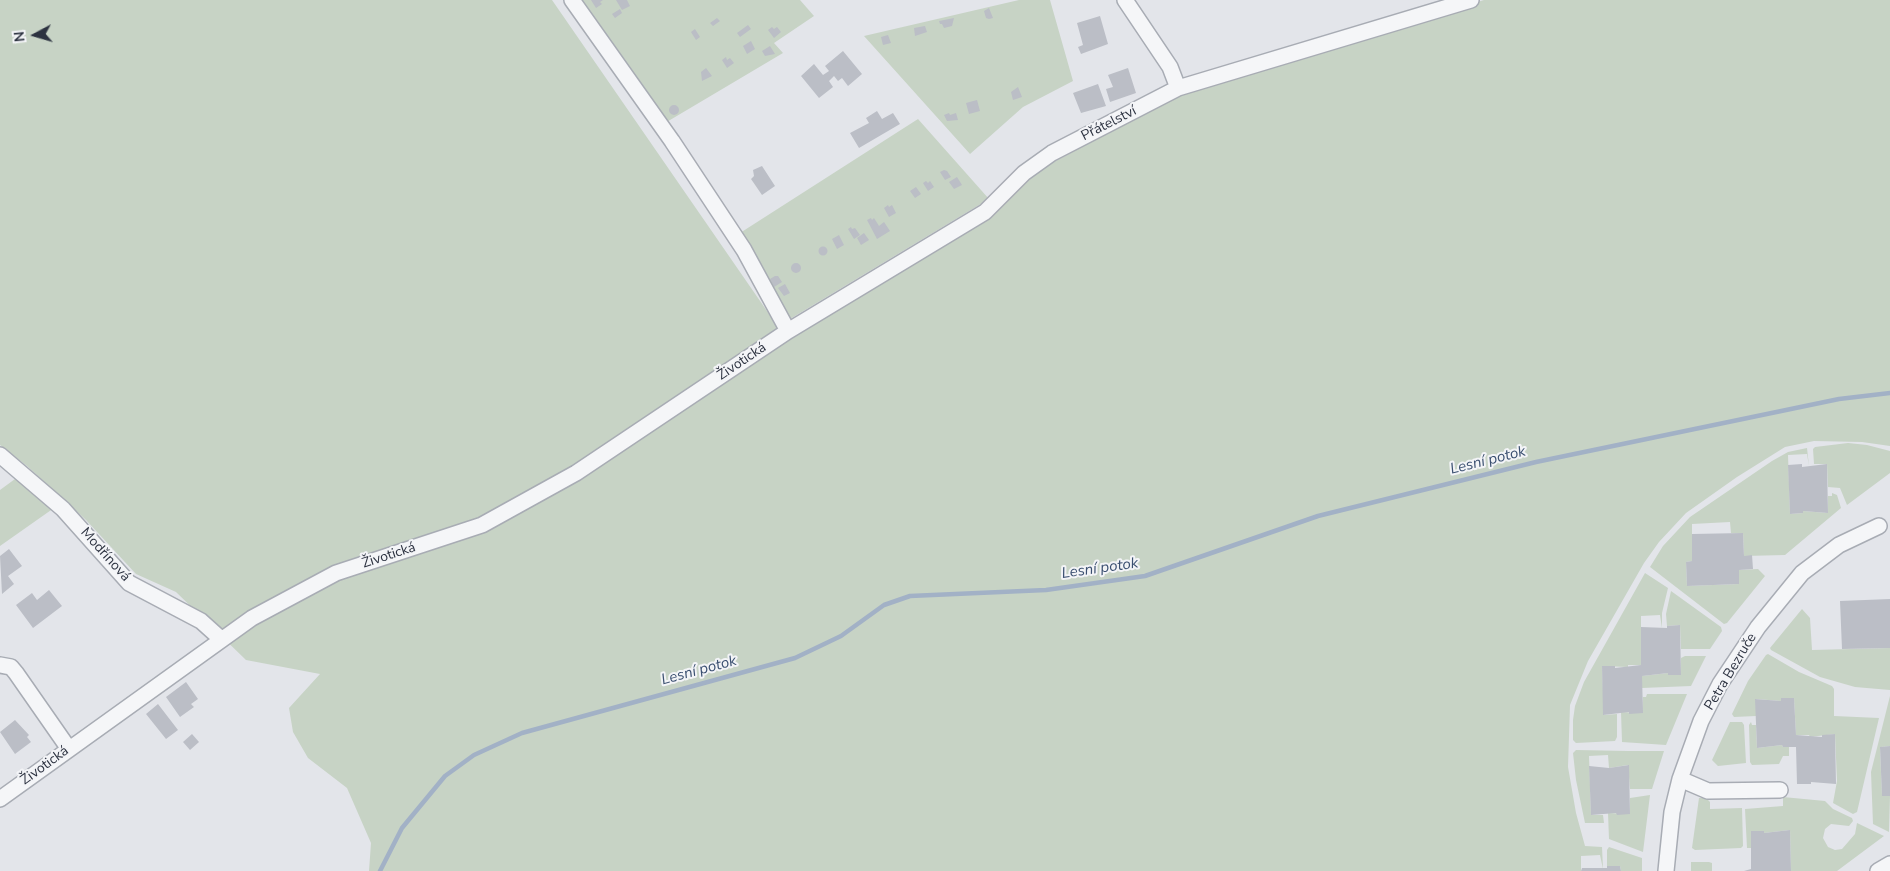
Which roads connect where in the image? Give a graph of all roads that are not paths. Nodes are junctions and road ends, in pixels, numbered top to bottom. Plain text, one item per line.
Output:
1 (572, 0) edge
2 (1125, 0) edge
3 (1471, 0) edge
4 (1178, 88) junction
5 (788, 330) junction
6 (0, 456) edge
7 (1879, 526) dead end
8 (221, 639) junction
9 (0, 665) edge
10 (69, 749) junction
11 (1680, 780) junction
12 (1780, 790) dead end
13 (0, 799) edge
14 (1890, 864) edge
15 (1666, 871) edge
16 (1878, 871) edge

1 - 5 street
2 - 4 street
3 - 4 street, Přátelství
4 - 5 street, Přátelství
5 - 8 street, Životická
6 - 8 street, Modřínová
7 - 11 street, Petra Bezruče
8 - 10 street, Životická
9 - 10 street
10 - 13 street, Životická
11 - 12 street
11 - 15 street, Petra Bezruče
14 - 16 street

